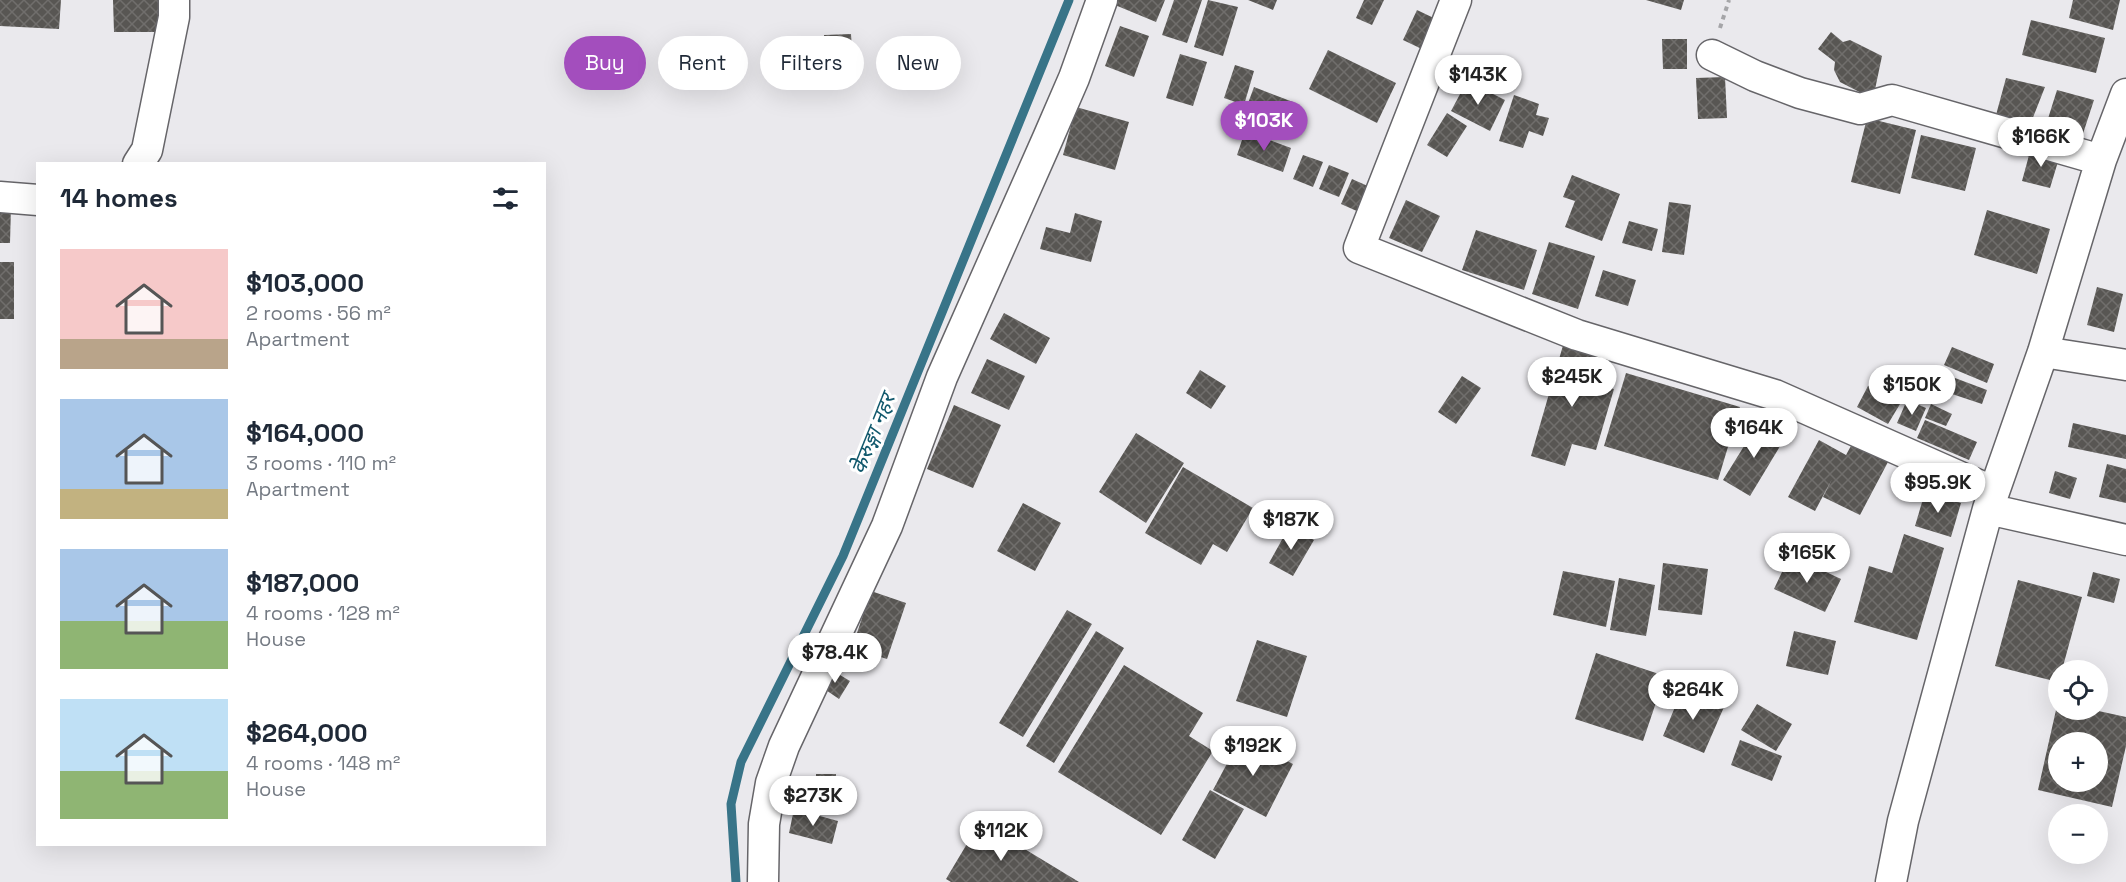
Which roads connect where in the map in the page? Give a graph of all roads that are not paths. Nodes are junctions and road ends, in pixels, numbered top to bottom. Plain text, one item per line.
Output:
1 (174, 0) edge
2 (1102, 0) edge
3 (1453, 1) edge
4 (1712, 55) dead end
5 (2126, 94) edge
6 (2101, 160) junction
7 (139, 162) edge
8 (0, 197) edge
9 (36, 200) edge
10 (2043, 352) junction
11 (2126, 365) edge
12 (1991, 500) junction
13 (2126, 540) edge
14 (764, 882) edge
15 (1891, 882) edge

1 - 7 street
2 - 14 street
3 - 12 street
4 - 6 street
5 - 6 street
6 - 10 street
8 - 9 street
10 - 11 street
10 - 12 street
12 - 13 street
12 - 15 street

